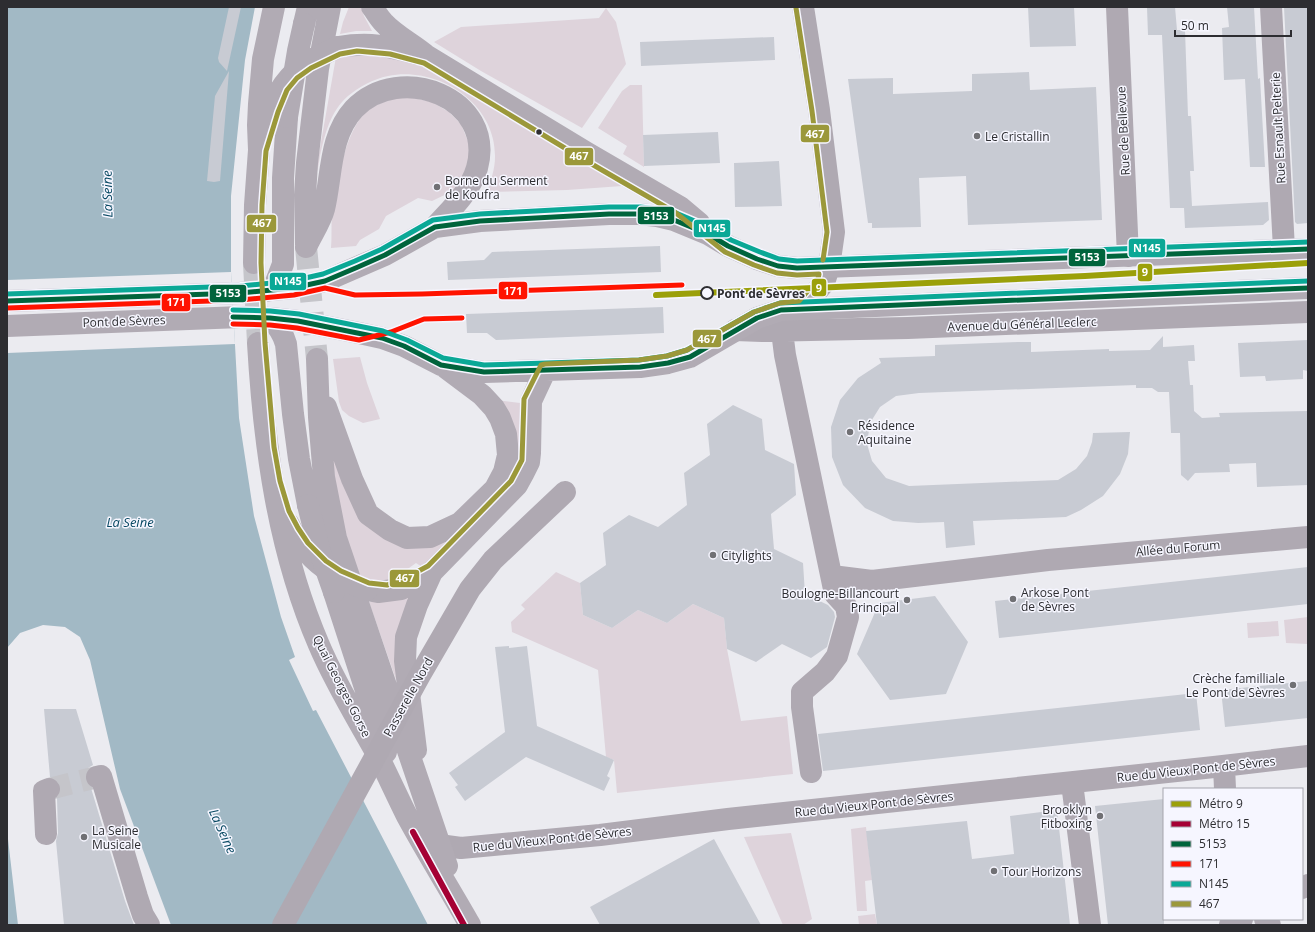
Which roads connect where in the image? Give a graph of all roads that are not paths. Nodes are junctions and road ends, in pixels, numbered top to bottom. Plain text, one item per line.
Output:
1 (274, 7) edge
2 (330, 7) edge
3 (372, 7) edge
4 (803, 7) edge
5 (1117, 7) edge
6 (1272, 7) edge
7 (306, 15) edge
8 (427, 56) junction
9 (259, 150) junction
10 (435, 227) junction
11 (728, 246) junction
12 (1308, 248) edge
13 (1284, 250) junction
14 (1128, 256) junction
15 (254, 263) tunnel mouth
16 (829, 267) junction
17 (1308, 288) edge
18 (268, 291) junction
19 (7, 301) edge
20 (802, 308) junction
21 (1308, 312) edge
22 (241, 317) joint
23 (270, 318) junction
24 (7, 326) edge
25 (735, 330) junction
26 (782, 331) junction
27 (258, 343) tunnel mouth
28 (318, 359) tunnel mouth
29 (441, 365) junction
30 (545, 371) junction
31 (317, 382) junction
32 (273, 483) junction
33 (565, 492) dead end
34 (1308, 537) edge
35 (432, 572) junction
36 (832, 576) junction
37 (336, 584) junction
38 (1308, 756) edge
39 (1224, 766) junction
40 (812, 772) dead end
41 (97, 777) dead end
42 (1072, 782) junction
43 (418, 783) junction
44 (1225, 788) edge
45 (49, 789) dead end
46 (406, 814) junction
47 (46, 834) dead end
48 (439, 845) junction
49 (452, 894) junction
50 (1240, 920) edge
51 (149, 925) edge
52 (283, 925) edge
53 (470, 925) edge
54 (1090, 925) edge
55 (1230, 925) edge

1 - 9 main road
2 - 10 main road
3 - 8 main road
4 - 16 street
5 - 14 street, Rue de Bellevue
6 - 13 street, Rue Esnault Pelterie
7 - 18 main road, bridge
8 - 9 main road, bridge
8 - 11 main road
9 - 15 main road
10 - 11 main road
10 - 18 main road
11 - 16 main road
12 - 13 main road
13 - 14 main road
14 - 16 main road
16 - 20 street
17 - 20 main road, Avenue du Général Leclerc
18 - 19 main road, Pont de Sèvres, bridge
20 - 25 main road, Avenue du Général Leclerc
21 - 26 street, Avenue du Général Leclerc
22 - 23 main road, Avenue du Général Leclerc
22 - 24 main road, Pont de Sèvres, bridge
23 - 29 main road, Avenue du Général Leclerc
23 - 37 main road, bridge
25 - 26 street, Avenue du Général Leclerc
25 - 30 main road, Avenue du Général Leclerc
26 - 36 street
27 - 32 main road, Quai Georges Gorse
28 - 31 main road, Quai Georges Gorse
29 - 30 main road, Avenue du Général Leclerc
29 - 31 main road
30 - 35 main road
31 - 43 main road, Quai Georges Gorse
32 - 37 main road
32 - 46 main road, Quai Georges Gorse
33 - 52 street, Passerelle Nord, bridge
34 - 36 street, Allée du Forum
35 - 37 main road, bridge
35 - 43 main road
36 - 40 street
37 - 46 main road
38 - 39 street, Rue du Vieux Pont de Sèvres
39 - 42 street, Rue du Vieux Pont de Sèvres
39 - 44 street
41 - 51 street
42 - 48 street, Rue du Vieux Pont de Sèvres
42 - 54 street
43 - 48 main road, Quai Georges Gorse
45 - 47 street
46 - 49 main road, Quai Georges Gorse
48 - 49 main road, Quai Georges Gorse
49 - 53 main road, Quai Georges Gorse
50 - 55 street

